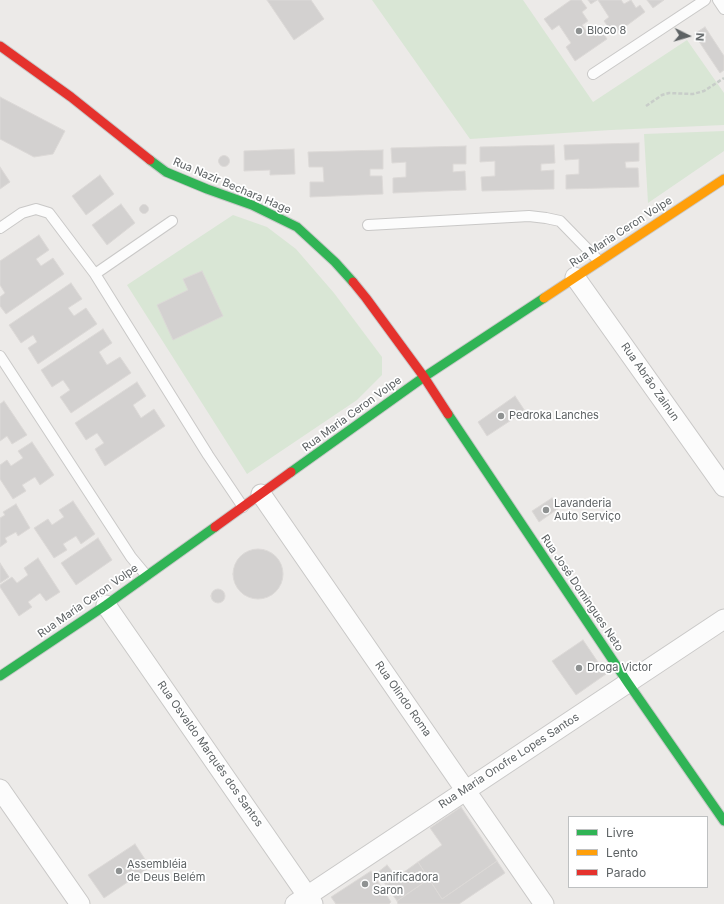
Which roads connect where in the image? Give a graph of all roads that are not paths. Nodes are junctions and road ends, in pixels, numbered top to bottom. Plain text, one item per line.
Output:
1 (705, 0) edge
2 (718, 0) edge
3 (724, 9) edge
4 (0, 46) edge
5 (593, 74) dead end
6 (724, 179) edge
7 (172, 221) dead end
8 (368, 225) dead end
9 (0, 228) edge
10 (599, 261) junction
11 (95, 274) junction
12 (575, 277) junction
13 (0, 356) edge
14 (424, 378) junction
15 (724, 487) edge
16 (261, 494) junction
17 (243, 506) junction
18 (146, 575) junction
19 (106, 605) junction
20 (724, 619) edge
21 (0, 676) edge
22 (628, 683) junction
23 (0, 789) edge
24 (465, 790) junction
25 (724, 821) edge
26 (305, 901) edge
27 (80, 904) edge
28 (544, 904) edge

1 - 5 lane
2 - 3 lane
4 - 14 street, Rua Nazir Bechara Hage
6 - 10 street, Rua Maria Ceron Volpe
7 - 11 lane
8 - 10 lane
9 - 11 lane
10 - 12 street, Rua Maria Ceron Volpe
11 - 17 lane
12 - 14 street, Rua Maria Ceron Volpe
12 - 15 street, Rua Abrão Zainun
13 - 18 lane
14 - 16 street, Rua Maria Ceron Volpe
14 - 22 street, Rua José Domingues Neto
16 - 17 street, Rua Maria Ceron Volpe
16 - 24 street, Rua Olindo Roma
17 - 18 street, Rua Maria Ceron Volpe
18 - 19 street, Rua Maria Ceron Volpe
19 - 21 street, Rua Maria Ceron Volpe
19 - 26 street, Rua Osvaldo Marquês dos Santos
20 - 22 street, Rua Maria Onofre Lopes Santos
22 - 24 street, Rua Maria Onofre Lopes Santos
22 - 25 street, Rua José Domingues Neto
23 - 27 street
24 - 26 street, Rua Maria Onofre Lopes Santos
24 - 28 street, Rua Olindo Roma

